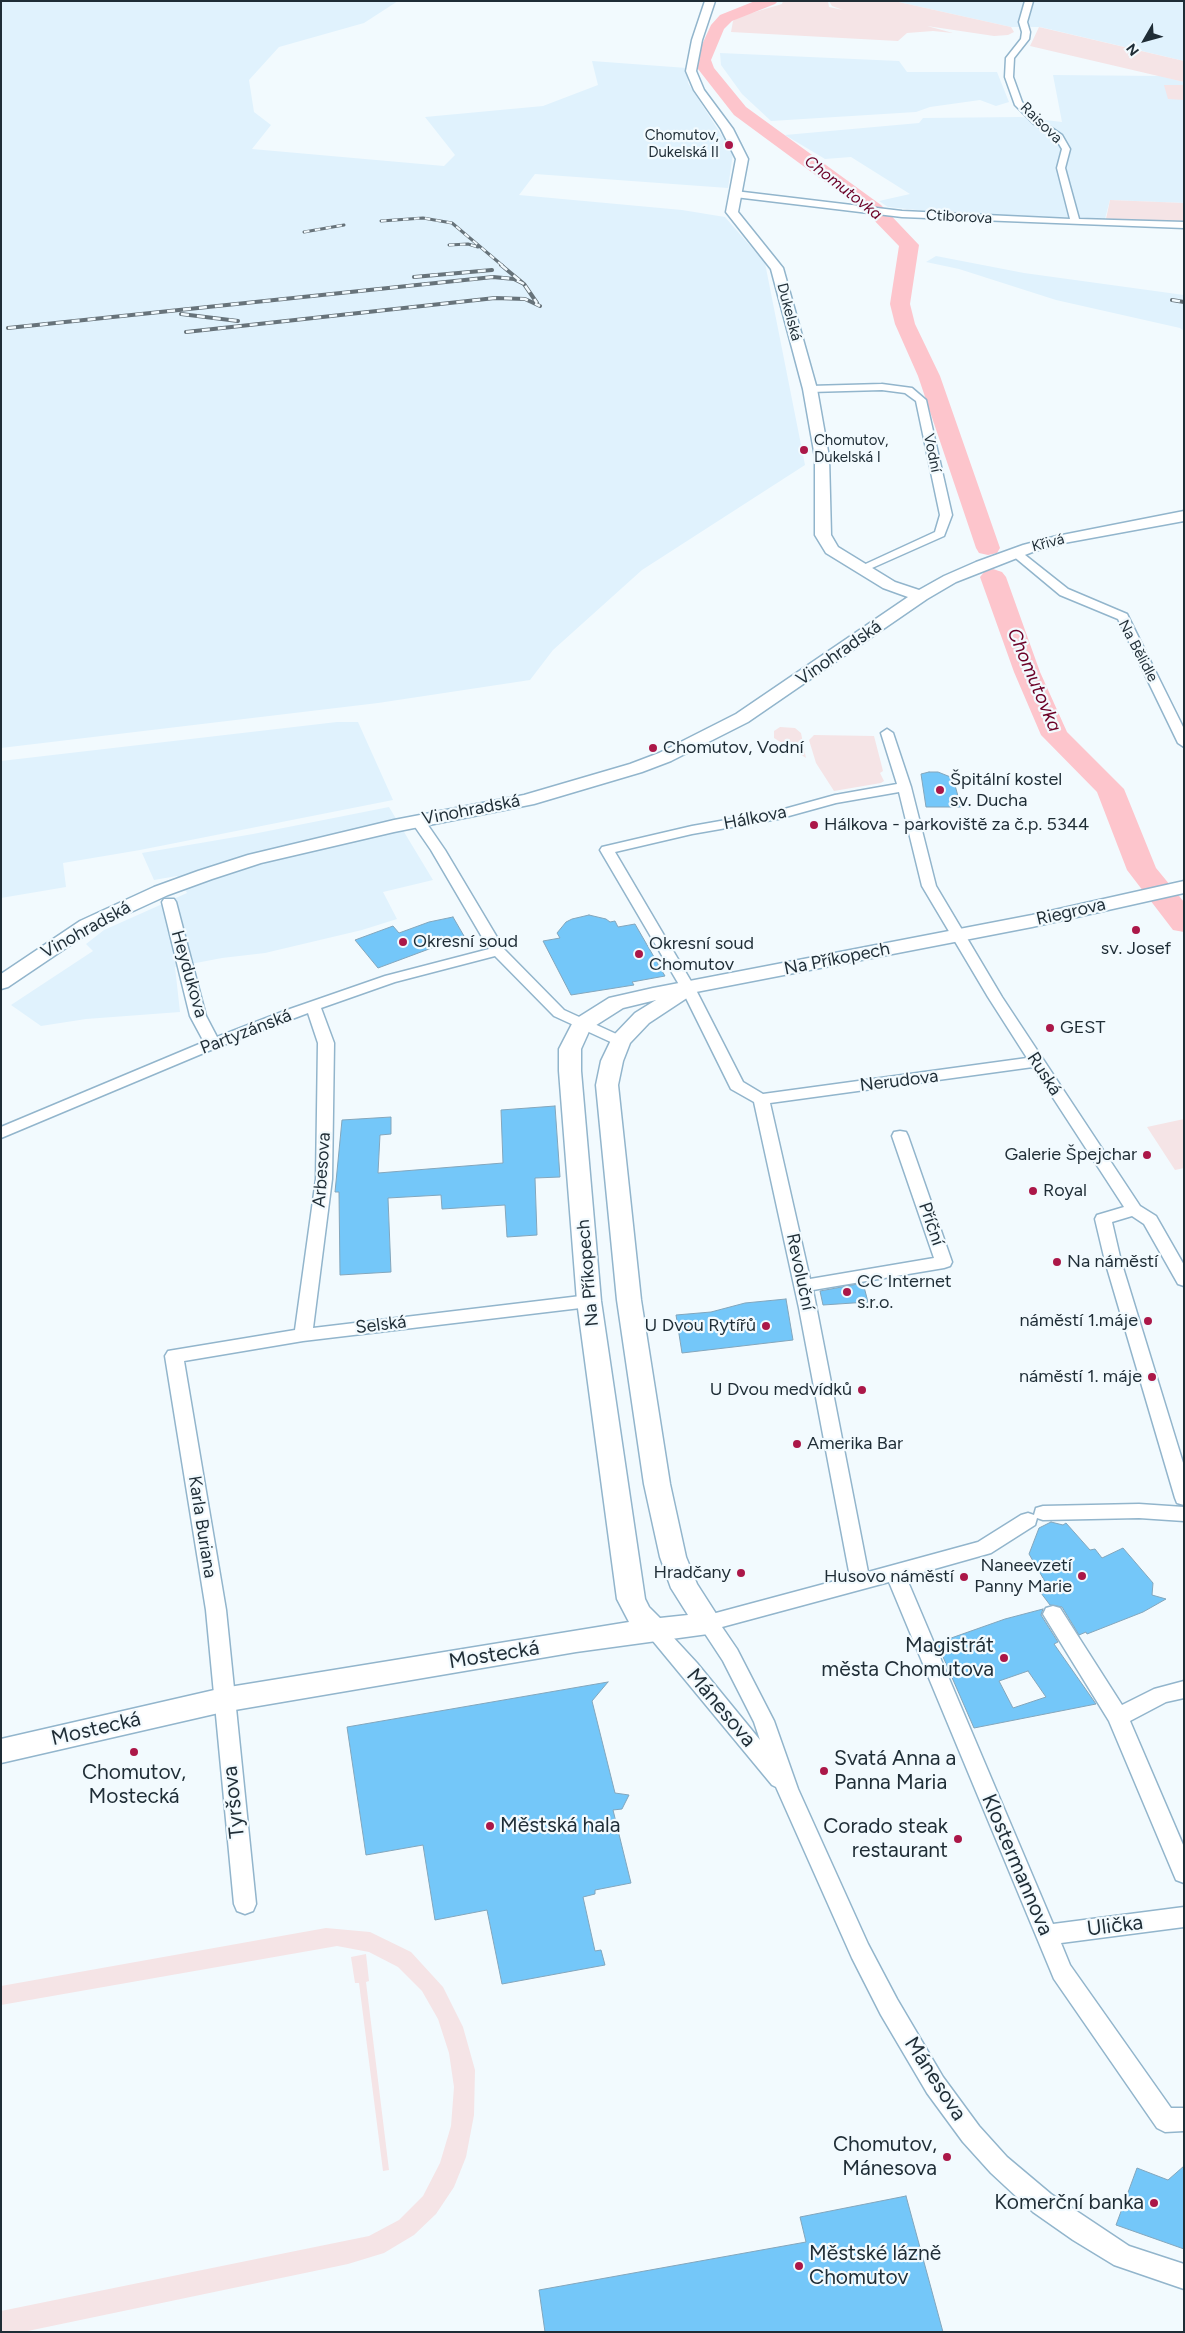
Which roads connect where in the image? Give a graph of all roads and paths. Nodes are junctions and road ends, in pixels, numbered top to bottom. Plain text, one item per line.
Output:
1 (710, 1) edge
2 (1029, 1) edge
3 (735, 194) junction
4 (1075, 220) junction
5 (1184, 225) edge
6 (810, 389) junction
7 (1184, 516) edge
8 (1016, 553) junction
9 (863, 569) junction
10 (921, 596) junction
11 (887, 733) dead end
12 (1184, 743) edge
13 (904, 786) junction
14 (418, 821) junction
15 (1178, 888) edge
16 (169, 902) dead end
17 (957, 935) junction
18 (498, 951) junction
19 (1, 983) edge
20 (688, 988) junction
21 (313, 1007) junction
22 (581, 1025) junction
23 (620, 1041) junction
24 (213, 1044) junction
25 (1037, 1062) junction
26 (761, 1099) junction
27 (1, 1134) edge
28 (900, 1136) dead end
29 (1134, 1210) junction
30 (1184, 1280) edge
31 (803, 1286) junction
32 (589, 1301) junction
33 (303, 1335) junction
34 (174, 1356) joint
35 (1184, 1498) edge
36 (1184, 1514) edge
37 (895, 1574) junction
38 (860, 1580) junction
39 (1053, 1614) dead end
40 (708, 1623) junction
41 (653, 1629) junction
42 (1184, 1689) edge
43 (223, 1700) junction
44 (1118, 1717) junction
45 (1, 1751) edge
46 (787, 1788) junction
47 (1184, 1873) edge
48 (245, 1904) dead end
49 (1184, 1918) edge
50 (1046, 1935) junction
51 (1184, 2119) edge
52 (1184, 2277) edge

1 - 3 street, Dukelská
2 - 4 street, Raisova
3 - 4 street, Ctiborova
3 - 6 street, Dukelská
4 - 5 street, Ctiborova
6 - 9 street, Dukelská
6 - 9 street, Vodní
7 - 8 street, Křivá
8 - 10 street, Křivá
8 - 12 street, Na Bělidle
9 - 10 street, Dukelská
10 - 14 street, Vinohradská
11 - 13 street
13 - 17 street
13 - 20 street, Hálkova
14 - 18 street
14 - 19 street, Vinohradská
15 - 17 street, Riegrova
16 - 24 street, Heydukova
17 - 20 street, Na Příkopech
17 - 25 street, Ruská
18 - 21 street, Partyzánská
18 - 22 street
20 - 22 street, Na Příkopech
20 - 23 street, Na Příkopech
20 - 26 street
21 - 24 street, Partyzánská
21 - 33 street, Arbesova
22 - 23 street
22 - 32 street, Na Příkopech
23 - 40 street, Na Příkopech
24 - 27 street, Partyzánská
25 - 26 street, Nerudova
25 - 29 street, Ruská
26 - 31 street, Revoluční
28 - 31 street, Příční
29 - 30 street
29 - 35 street
31 - 38 street, Revoluční
32 - 33 street, Selská
32 - 41 street, Na Příkopech
33 - 34 street, Selská
34 - 43 street, Karla Buriana
36 - 37 street, Mostecká
37 - 38 street, Mostecká
37 - 50 street, Klostermannova
38 - 40 street, Mostecká
39 - 44 street
40 - 41 street, Mostecká
40 - 46 street, Mánesova
41 - 43 street, Mostecká
41 - 46 street, Mánesova
42 - 44 street
43 - 45 street, Mostecká
43 - 48 street, Tyršova
44 - 47 street
46 - 52 street, Mánesova
49 - 50 street, Ulička
50 - 51 street, Klostermannova

